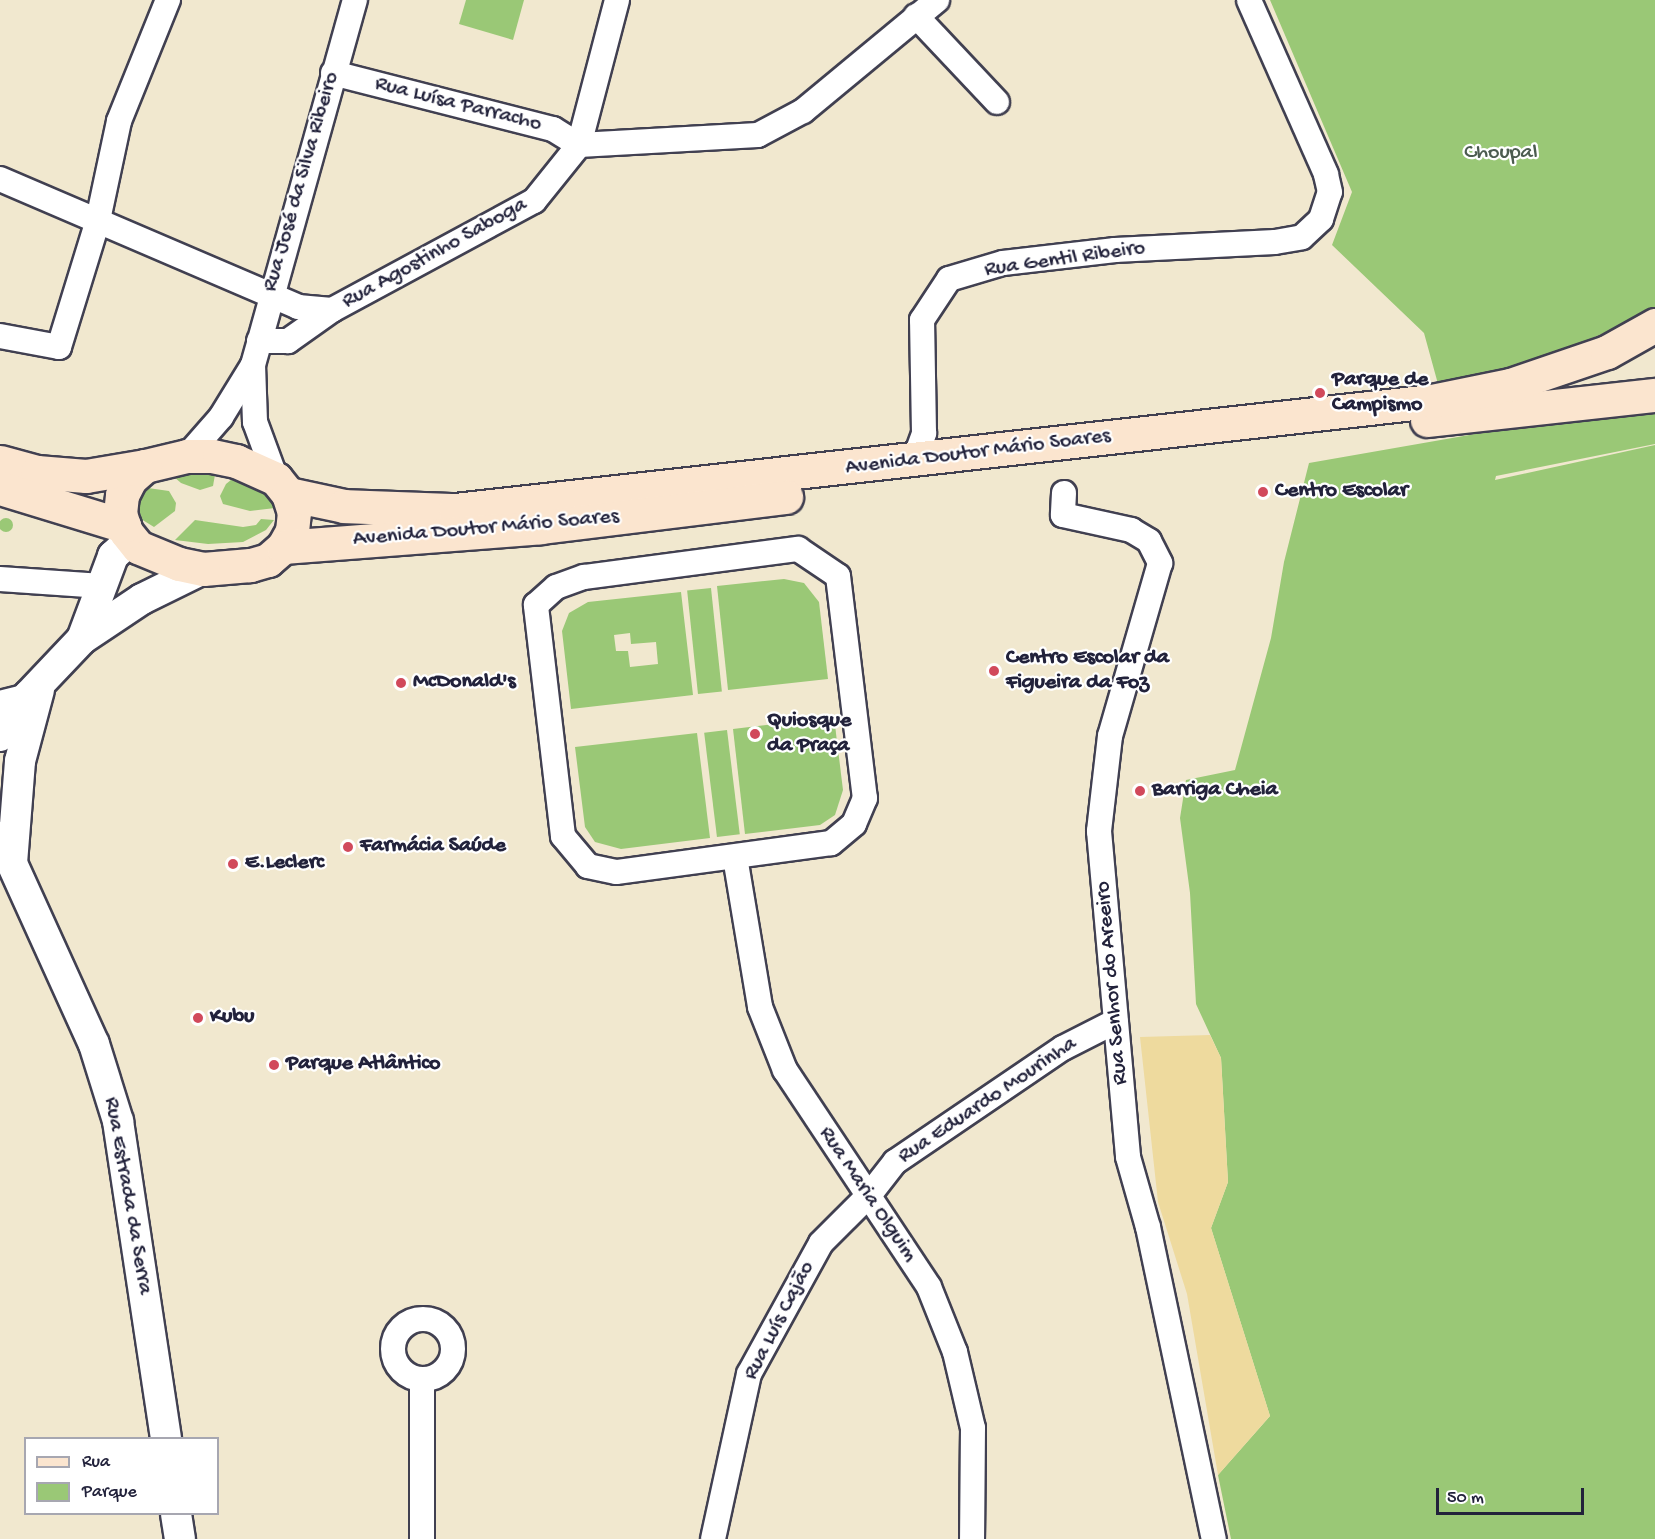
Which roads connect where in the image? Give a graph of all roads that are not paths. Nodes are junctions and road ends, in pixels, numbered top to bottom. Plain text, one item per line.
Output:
1 (168, 0) edge
2 (355, 0) edge
3 (617, 0) edge
4 (937, 0) edge
5 (1249, 0) edge
6 (916, 16) junction
7 (333, 73) junction
8 (997, 102) dead end
9 (579, 145) junction
10 (0, 179) edge
11 (98, 220) junction
12 (270, 295) junction
13 (332, 310) junction
14 (1655, 326) edge
15 (0, 336) edge
16 (259, 341) junction
17 (253, 365) junction
18 (1655, 395) edge
19 (187, 456) junction
20 (914, 461) junction
21 (0, 462) edge
22 (145, 466) junction
23 (282, 487) junction
24 (0, 488) edge
25 (1064, 493) dead end
26 (128, 532) junction
27 (283, 548) junction
28 (202, 569) junction
29 (11, 579) edge
30 (102, 586) junction
31 (82, 639) junction
32 (23, 696) edge
33 (0, 736) edge
34 (6, 850) edge
35 (735, 857) junction
36 (1116, 1020) junction
37 (870, 1194) junction
38 (422, 1379) dead end
39 (166, 1437) edge
40 (176, 1515) edge
41 (180, 1539) edge
42 (422, 1539) edge
43 (713, 1539) edge
44 (972, 1539) edge
45 (1214, 1539) edge

1 - 11 street
2 - 7 street, Rua José da Silva Ribeiro
3 - 9 street, Rua Agostinho Saboga
4 - 6 street
5 - 20 street, Rua Gentil Ribeiro
6 - 8 street
6 - 9 street
7 - 9 street, Rua Luísa Parracho
7 - 12 street, Rua José da Silva Ribeiro
9 - 13 street, Rua Agostinho Saboga
10 - 11 street, Rua Agostinho Saboga
11 - 12 street, Rua Agostinho Saboga
11 - 15 street
12 - 13 street, Rua Agostinho Saboga
12 - 16 street, Rua José da Silva Ribeiro
13 - 16 street, Rua Agostinho Saboga
14 - 20 main road, Avenida Doutor Mário Soares
16 - 17 street, Rua José da Silva Ribeiro
17 - 19 street, Rua José da Silva Ribeiro
17 - 23 street, Rua José da Silva Ribeiro
18 - 27 main road, Avenida Doutor Mário Soares
19 - 22 main road
19 - 23 main road
20 - 23 main road, Avenida Doutor Mário Soares
21 - 22 main road
22 - 26 main road
23 - 27 main road
24 - 26 main road
25 - 36 street, Rua Senhor do Areeiro
26 - 28 main road
26 - 30 street
27 - 28 main road
28 - 31 street
29 - 30 street
30 - 31 street
31 - 32 street, Rua Estrada da Serra
32 - 33 street, Rua Estrada da Serra
32 - 34 street, Rua Estrada da Serra
34 - 39 street, Rua Estrada da Serra
35 - 35 street
35 - 37 street, Rua Maria Olguim
36 - 37 street, Rua Eduardo Mourinha
36 - 45 street, Rua Senhor do Areeiro
37 - 43 street, Rua Luís Cajão
37 - 44 street, Rua Maria Olguim
38 - 42 street
40 - 41 street

